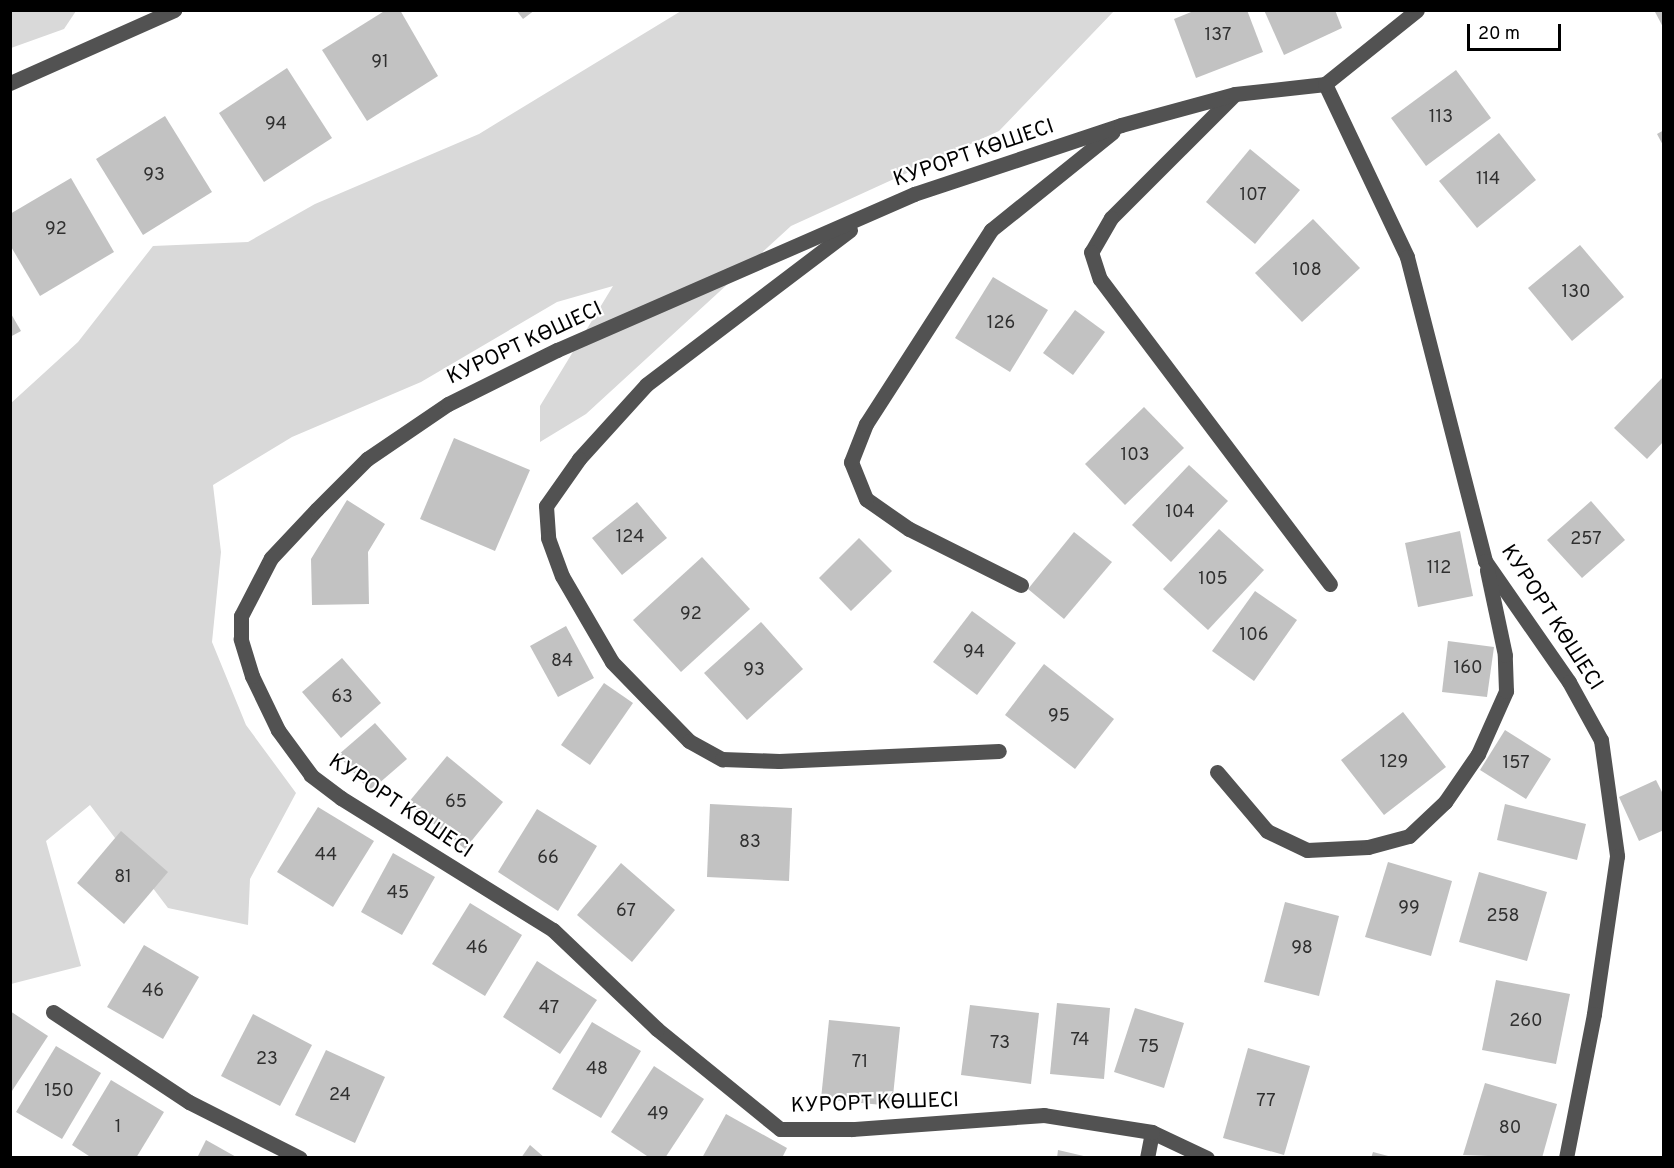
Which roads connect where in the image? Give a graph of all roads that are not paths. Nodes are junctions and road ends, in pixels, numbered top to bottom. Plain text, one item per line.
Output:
1 (174, 10) edge
2 (1417, 10) edge
3 (10, 83) edge
4 (1325, 84) junction
5 (1235, 94) junction
6 (1122, 125) junction
7 (869, 216) junction
8 (1485, 561) junction
9 (1330, 584) dead end
10 (1020, 585) dead end
11 (999, 751) dead end
12 (1217, 772) dead end
13 (53, 1012) dead end
14 (1152, 1132) junction
15 (300, 1158) edge
16 (1147, 1158) edge
17 (1208, 1158) edge
18 (1566, 1158) edge

1 - 3 street
2 - 4 street
4 - 5 street, КУРОРТ КӨШЕСІ
4 - 8 street, КУРОРТ КӨШЕСІ
5 - 6 street, КУРОРТ КӨШЕСІ
5 - 9 street
6 - 7 street, КУРОРТ КӨШЕСІ
6 - 10 street
7 - 11 street
7 - 14 street, КУРОРТ КӨШЕСІ
8 - 12 street
8 - 18 street, КУРОРТ КӨШЕСІ
13 - 15 street
14 - 16 street
14 - 17 street, КУРОРТ КӨШЕСІ

